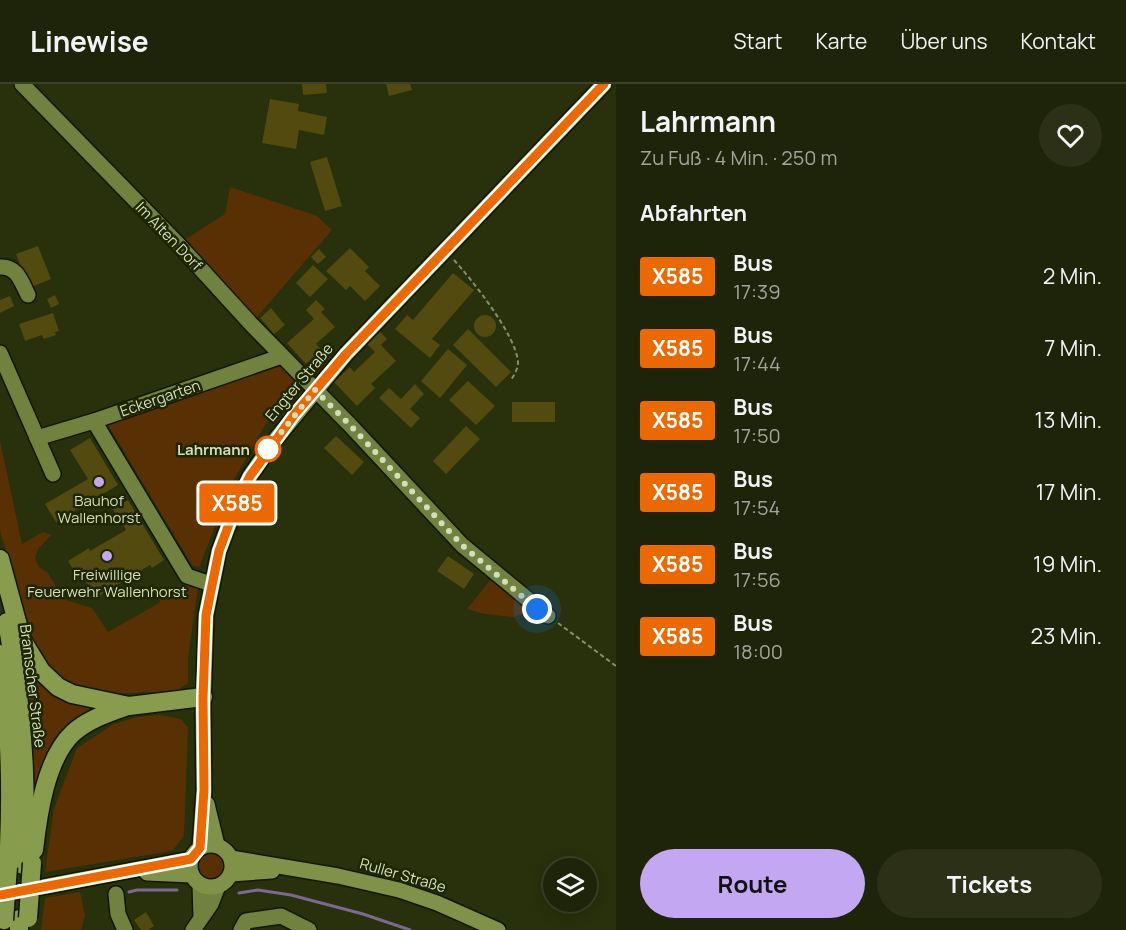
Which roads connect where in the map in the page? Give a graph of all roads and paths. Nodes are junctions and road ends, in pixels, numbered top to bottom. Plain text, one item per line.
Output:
1 (22, 84) edge
2 (604, 84) edge
3 (446, 249) junction
4 (0, 267) edge
5 (28, 295) dead end
6 (0, 352) edge
7 (282, 356) junction
8 (511, 380) dead end
9 (315, 390) junction
10 (94, 421) junction
11 (37, 438) junction
12 (53, 474) dead end
13 (0, 559) edge
14 (211, 584) junction
15 (0, 585) edge
16 (548, 616) joint
17 (0, 654) edge
18 (616, 666) edge
19 (203, 704) junction
20 (129, 706) junction
21 (204, 790) junction
22 (217, 845) junction
23 (231, 858) junction
24 (21, 865) junction
25 (196, 866) junction
26 (293, 869) junction
27 (231, 874) junction
28 (218, 885) junction
29 (116, 894) dead end
30 (0, 896) edge
31 (201, 917) junction
32 (17, 924) edge
33 (125, 930) edge
34 (192, 930) edge
35 (241, 930) edge
36 (309, 930) edge
37 (498, 930) edge

1 - 7 street, Im Alten Dorf
2 - 3 main road, Engter Straße
3 - 8 path
3 - 9 main road, Engter Straße
4 - 5 street
6 - 11 street
7 - 9 street, Im Alten Dorf
7 - 10 street, Eckergarten
9 - 14 main road, Engter Straße
9 - 16 street, Im Alten Dorf
10 - 11 street, Eckergarten
10 - 14 street
11 - 12 street
13 - 20 highway
14 - 19 main road, Engter Straße
15 - 24 highway, Bramscher Straße
16 - 18 path
17 - 24 highway, Bramscher Straße
19 - 20 highway
19 - 21 main road, Engter Straße
20 - 24 highway
21 - 22 main road, Engter Straße
21 - 25 main road, Engter Straße
22 - 23 main road
22 - 25 main road
23 - 26 main road, Ruller Straße
23 - 27 main road
24 - 32 highway, bridge
25 - 28 main road
25 - 30 main road
25 - 31 street
26 - 27 main road, Ruller Straße
26 - 37 main road, Ruller Straße
27 - 28 main road
28 - 31 street
29 - 33 street
31 - 34 street
35 - 36 street

